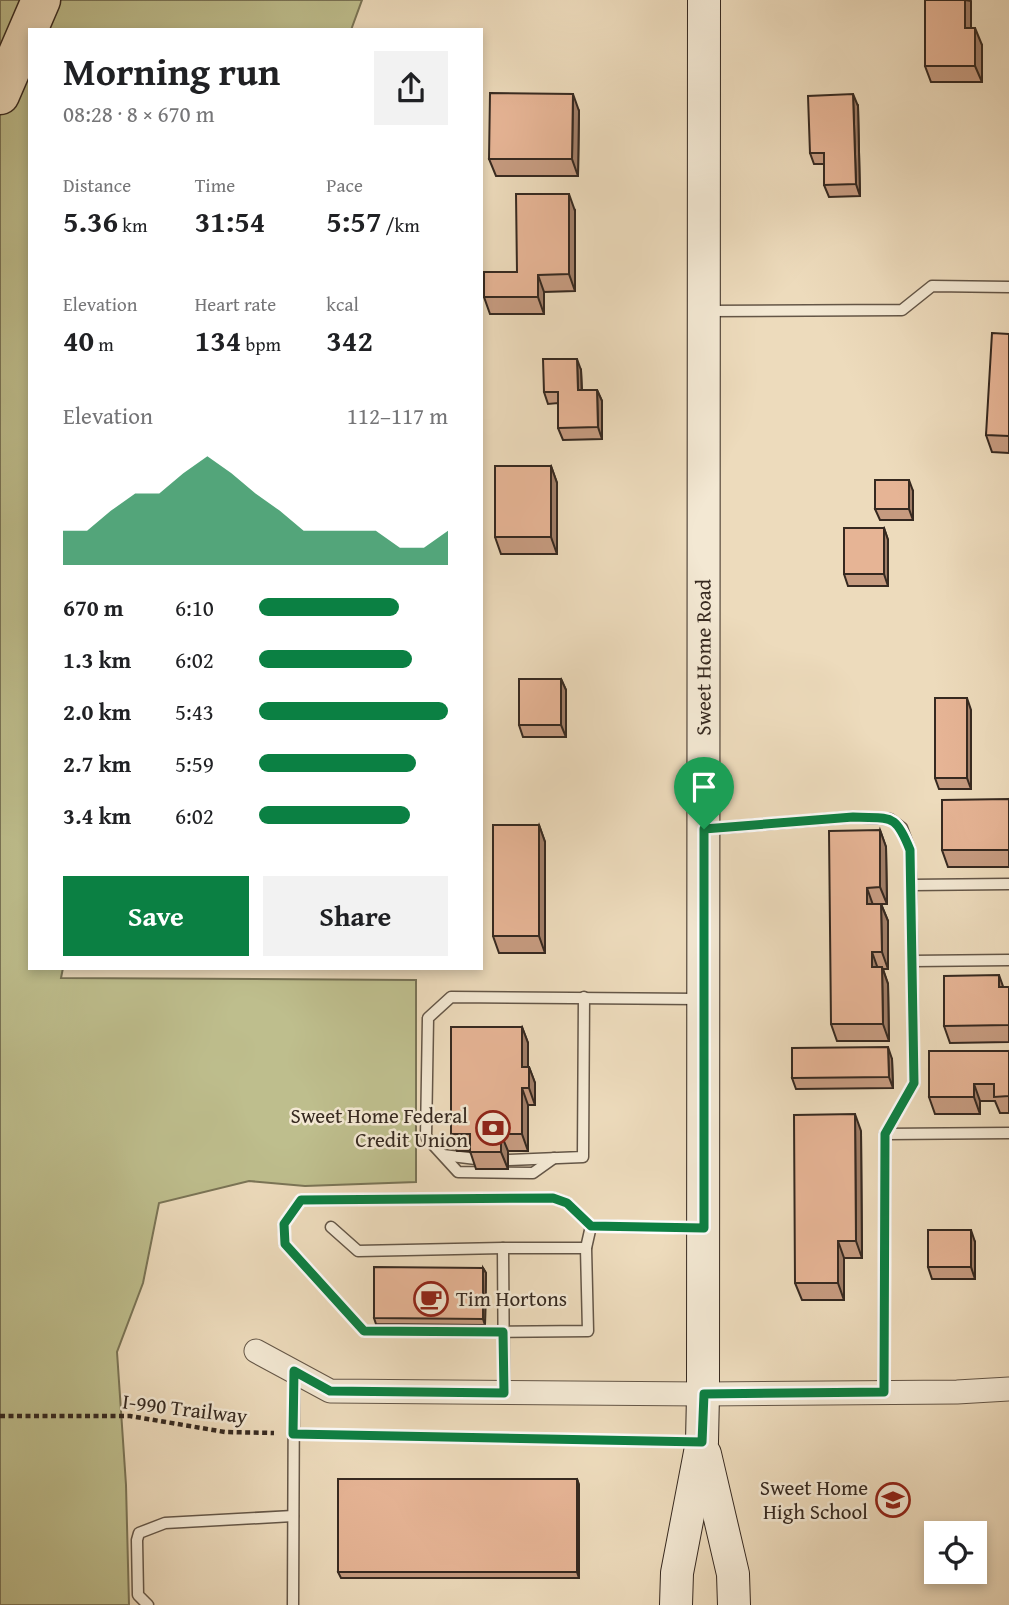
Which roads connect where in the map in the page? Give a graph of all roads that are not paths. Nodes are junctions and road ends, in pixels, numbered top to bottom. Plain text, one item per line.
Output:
1 (41, 0) edge
2 (704, 0) edge
3 (29, 28) edge
4 (28, 30) edge
5 (0, 95) edge
6 (1009, 287) edge
7 (704, 310) junction
8 (704, 829) junction
9 (911, 884) junction
10 (1009, 884) edge
11 (1009, 960) edge
12 (912, 961) junction
13 (584, 997) junction
14 (704, 999) junction
15 (1009, 1133) edge
16 (885, 1134) junction
17 (443, 1155) junction
18 (554, 1158) junction
19 (477, 1159) edge
20 (509, 1160) dead end
21 (591, 1226) junction
22 (331, 1227) dead end
23 (704, 1228) junction
24 (503, 1248) junction
25 (586, 1248) junction
26 (503, 1332) junction
27 (256, 1352) dead end
28 (294, 1371) junction
29 (1009, 1389) edge
30 (884, 1392) junction
31 (504, 1393) junction
32 (704, 1394) junction
33 (702, 1442) junction
34 (293, 1516) junction
35 (148, 1605) edge
36 (293, 1605) edge
37 (676, 1605) edge
38 (734, 1605) edge

1 - 3 highway
2 - 7 main road, Sweet Home Road
4 - 5 highway
6 - 7 lane
7 - 8 main road, Sweet Home Road
8 - 9 lane
8 - 14 main road, Sweet Home Road
9 - 10 lane
9 - 12 lane
11 - 12 lane
12 - 16 lane
13 - 14 lane
13 - 17 lane
13 - 18 lane
14 - 23 main road, Sweet Home Road
15 - 16 lane
16 - 30 lane
17 - 18 lane
17 - 19 lane
18 - 20 lane
21 - 23 lane
21 - 25 lane
21 - 26 lane
22 - 24 lane
23 - 32 main road, Sweet Home Road
24 - 25 lane
24 - 26 lane
25 - 26 lane
26 - 31 lane
27 - 28 street
28 - 31 street
28 - 34 lane
29 - 30 street
30 - 32 street
31 - 32 street
32 - 33 main road, Sweet Home Road
33 - 37 main road, Sweet Home Road
33 - 38 main road, Sweet Home Road
34 - 35 lane
34 - 36 lane

